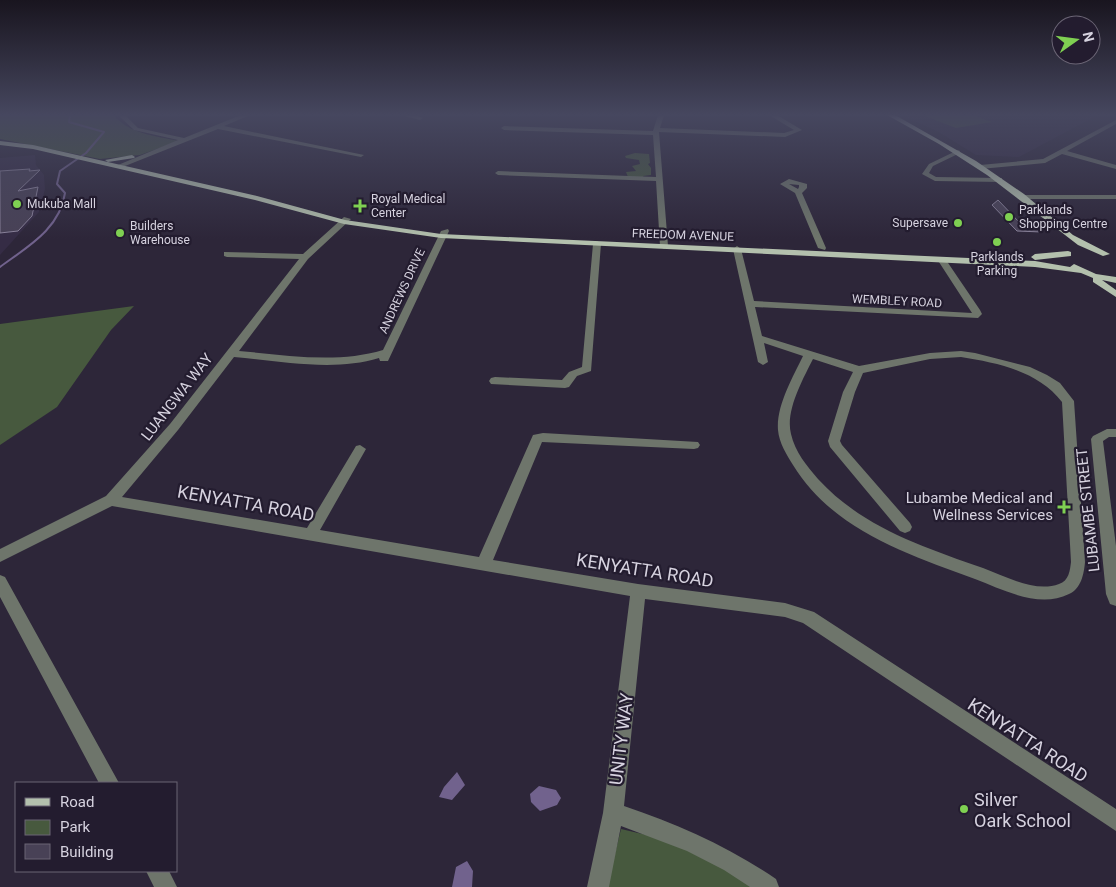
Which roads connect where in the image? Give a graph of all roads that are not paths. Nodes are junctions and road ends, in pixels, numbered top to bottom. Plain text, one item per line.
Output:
1 (68, 156) edge
2 (135, 156) edge
3 (144, 156) edge
4 (657, 156) edge
5 (949, 156) edge
6 (964, 156) edge
7 (1052, 156) edge
8 (1078, 156) edge
9 (132, 157) junction
10 (96, 161) junction
11 (110, 164) junction
12 (120, 166) junction
13 (980, 167) junction
14 (1116, 167) edge
15 (498, 173) dead end
16 (658, 179) junction
17 (999, 180) junction
18 (798, 192) dead end
19 (1021, 197) junction
20 (1116, 197) edge
21 (346, 220) junction
22 (443, 233) junction
23 (1064, 234) junction
24 (596, 244) junction
25 (664, 244) junction
26 (822, 248) junction
27 (737, 250) junction
28 (912, 252) junction
29 (1068, 253) junction
30 (227, 254) dead end
31 (1106, 254) junction
32 (869, 256) junction
33 (305, 257) junction
34 (1116, 258) edge
35 (941, 259) junction
36 (1033, 260) junction
37 (1082, 272) junction
38 (1116, 280) edge
39 (1116, 294) edge
40 (750, 304) junction
41 (758, 338) junction
42 (230, 353) junction
43 (809, 355) junction
44 (763, 362) dead end
45 (859, 370) junction
46 (495, 381) dead end
47 (1116, 433) edge
48 (694, 445) dead end
49 (360, 449) dead end
50 (111, 500) junction
51 (905, 527) dead end
52 (310, 535) junction
53 (0, 556) edge
54 (484, 564) junction
55 (0, 582) edge
56 (638, 591) junction
57 (1116, 599) edge
58 (108, 782) edge
59 (613, 813) junction
60 (1116, 821) edge
61 (158, 872) edge
62 (166, 887) edge
63 (598, 887) edge
64 (768, 887) edge

1 - 10 main road, FREEDOM AVENUE
2 - 9 street
3 - 12 street
4 - 16 street
5 - 17 street
6 - 13 main road
7 - 13 street
8 - 14 street
9 - 10 main road
9 - 11 street
10 - 11 main road, FREEDOM AVENUE
11 - 12 main road, FREEDOM AVENUE
12 - 21 main road, FREEDOM AVENUE
13 - 17 main road
15 - 16 street
16 - 25 street
17 - 19 main road
18 - 26 street
19 - 20 street
19 - 23 main road
21 - 22 main road, FREEDOM AVENUE
21 - 33 street, LUANGWA WAY
22 - 24 main road, FREEDOM AVENUE
22 - 25 main road, FREEDOM AVENUE
22 - 42 street, ANDREWS DRIVE
23 - 29 main road
23 - 31 main road
24 - 25 main road, FREEDOM AVENUE
24 - 46 street
25 - 26 main road, FREEDOM AVENUE
25 - 27 main road, FREEDOM AVENUE
26 - 28 main road, FREEDOM AVENUE
27 - 32 main road, FREEDOM AVENUE
27 - 40 street
28 - 32 main road
28 - 36 main road, FREEDOM AVENUE
29 - 31 main road
29 - 36 main road
29 - 37 main road
30 - 33 street
31 - 34 main road
32 - 35 main road, FREEDOM AVENUE
33 - 42 street, LUANGWA WAY
35 - 36 main road, FREEDOM AVENUE
35 - 40 street, WEMBLEY ROAD
36 - 37 main road
37 - 38 main road
37 - 39 main road
40 - 41 street
41 - 43 street
41 - 44 street
42 - 50 street, LUANGWA WAY
43 - 45 street
43 - 45 street
45 - 51 street
47 - 57 street, LUBAMBE STREET
48 - 54 street
49 - 52 street
50 - 52 street, KENYATTA ROAD
50 - 53 street, LUANGWA WAY
52 - 54 street, KENYATTA ROAD
54 - 56 street, KENYATTA ROAD
55 - 58 street
56 - 59 street, UNITY WAY
56 - 60 street, KENYATTA ROAD
59 - 63 street, UNITY WAY
59 - 64 street
61 - 62 street

